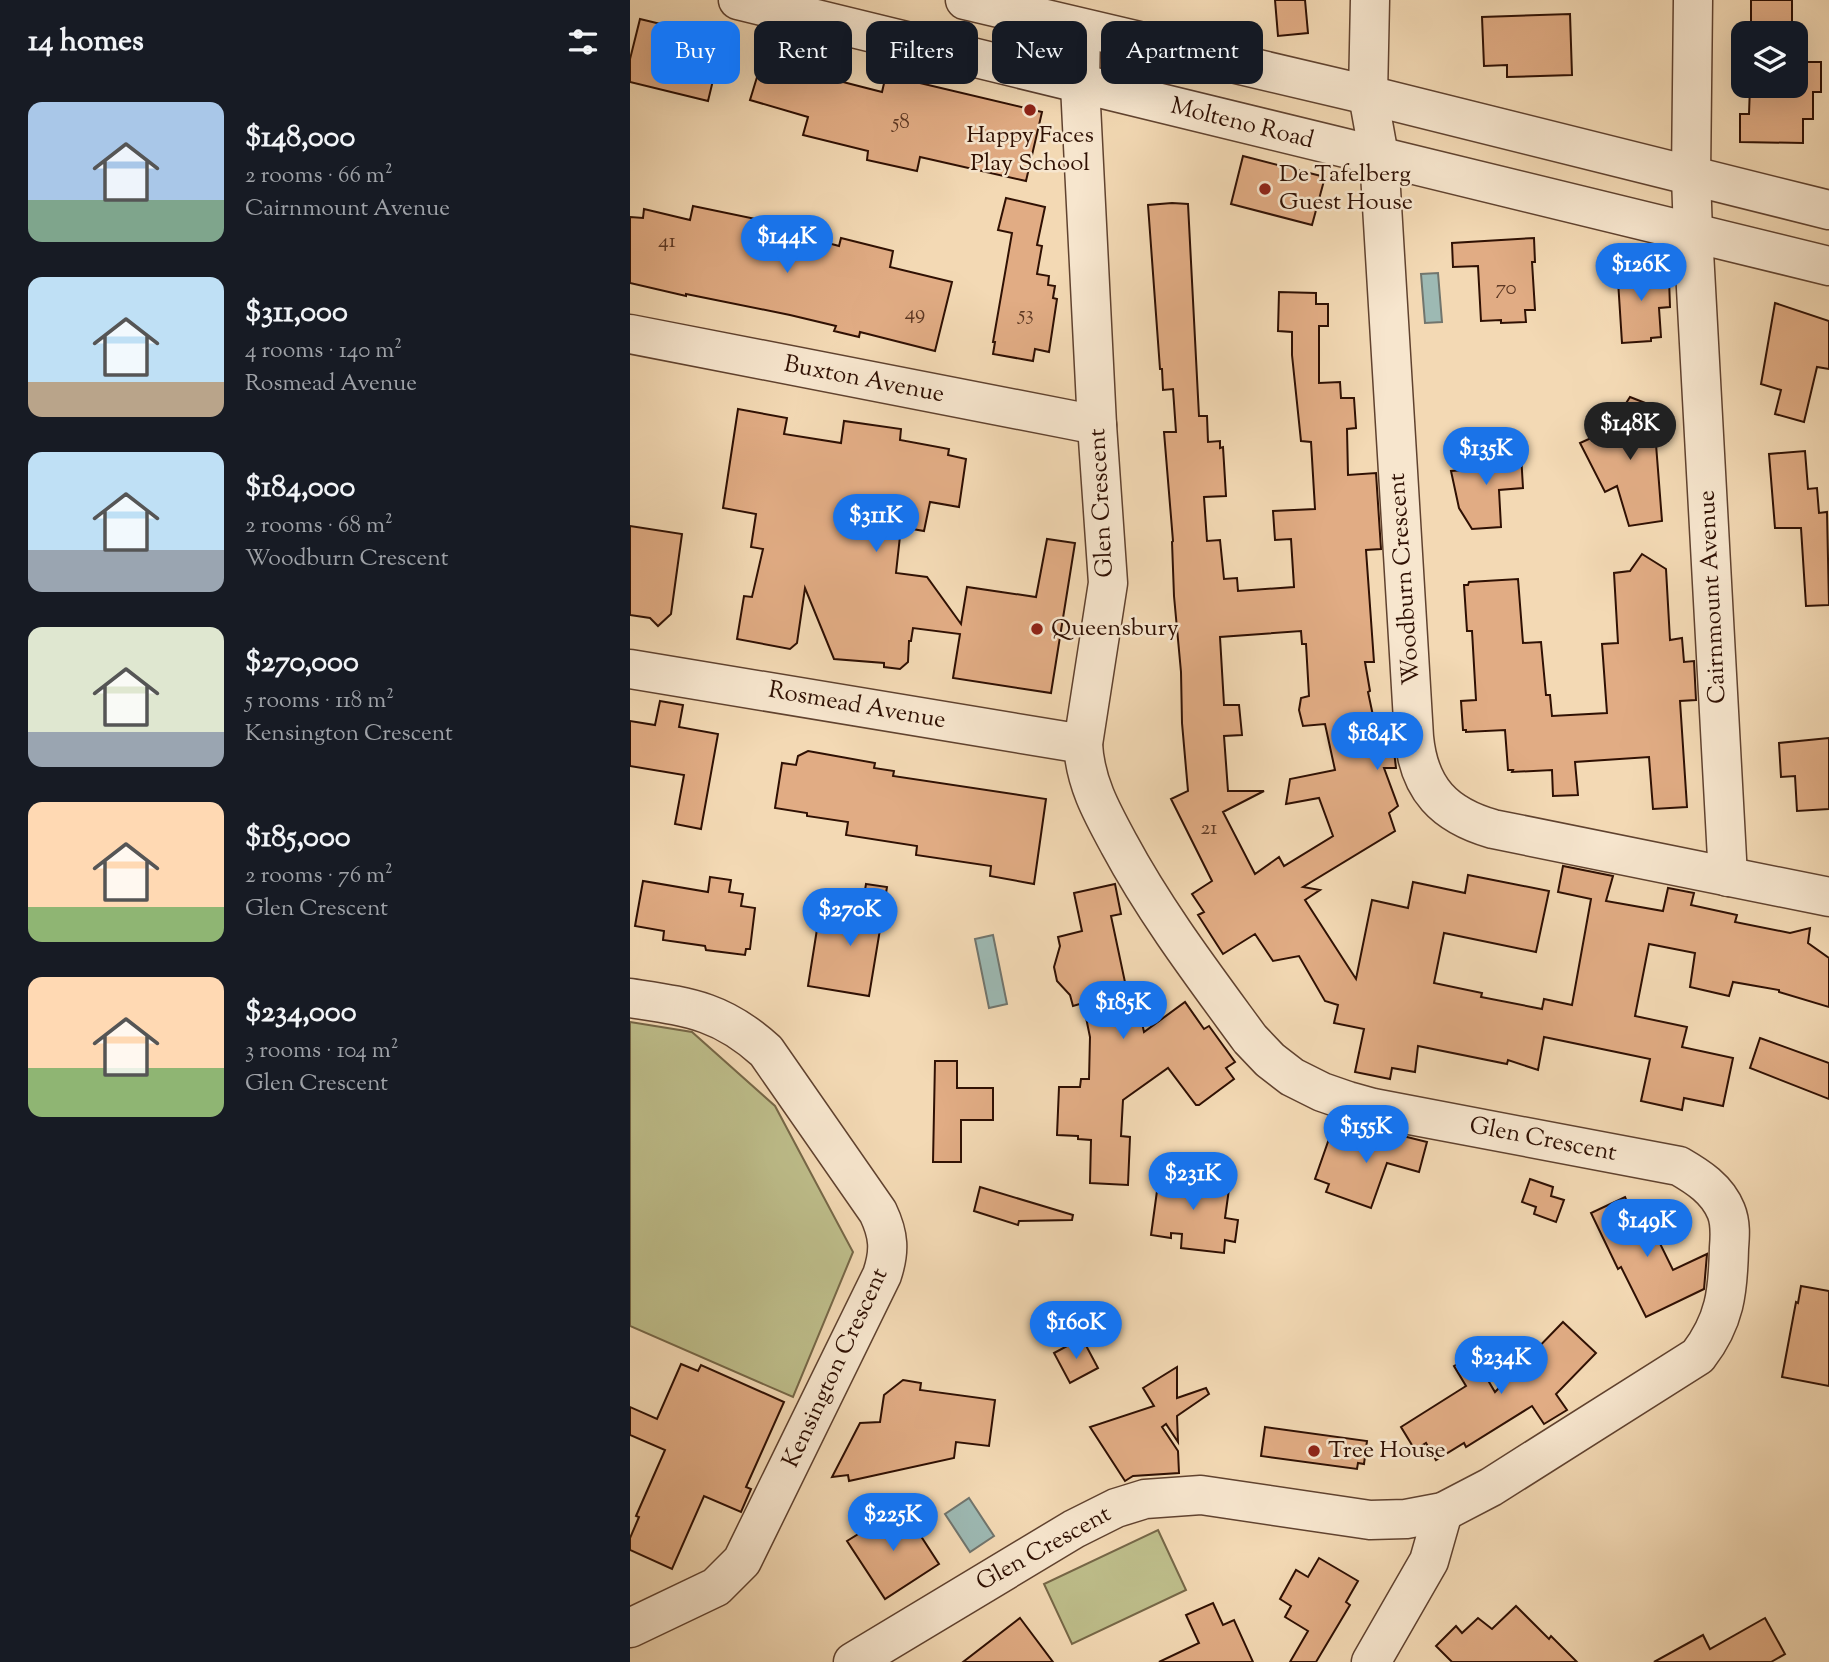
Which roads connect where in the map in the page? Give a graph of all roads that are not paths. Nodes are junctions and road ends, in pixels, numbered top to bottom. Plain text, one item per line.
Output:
1 (738, 0) edge
2 (965, 0) edge
3 (1370, 0) edge
4 (1693, 0) edge
5 (1014, 6) edge
6 (1058, 21) edge
7 (1087, 30) edge
8 (992, 61) edge
9 (1076, 84) edge
10 (1080, 85) junction
11 (1368, 95) junction
12 (1513, 132) junction
13 (1379, 156) junction
14 (1691, 176) junction
15 (1497, 185) junction
16 (1829, 209) edge
17 (1693, 233) junction
18 (1829, 266) edge
19 (630, 334) edge
20 (1097, 425) junction
21 (630, 669) edge
22 (1083, 744) junction
23 (1728, 877) junction
24 (1829, 897) edge
25 (630, 998) edge
26 (1443, 1512) junction
27 (630, 1628) edge
28 (853, 1662) edge
29 (1371, 1662) edge

1 - 8 street, Molteno Road
2 - 5 street
3 - 11 street, Woodburn Crescent
4 - 14 street, Cairnmount Avenue
5 - 6 street
7 - 11 street
9 - 10 street, Molteno Road
10 - 13 street, Molteno Road
10 - 20 street, Glen Crescent
11 - 12 street
11 - 13 street, Woodburn Crescent
12 - 14 street
12 - 15 street
13 - 15 street, Molteno Road
13 - 23 street, Woodburn Crescent
14 - 16 street
14 - 17 street, Cairnmount Avenue
15 - 17 street, Molteno Road
17 - 18 street, Molteno Road
17 - 23 street, Cairnmount Avenue
19 - 20 street, Buxton Avenue
20 - 22 street, Glen Crescent
21 - 22 street, Rosmead Avenue
22 - 26 street, Glen Crescent
23 - 24 street, Woodburn Crescent
25 - 27 street, Kensington Crescent
26 - 28 street, Glen Crescent
26 - 29 street

